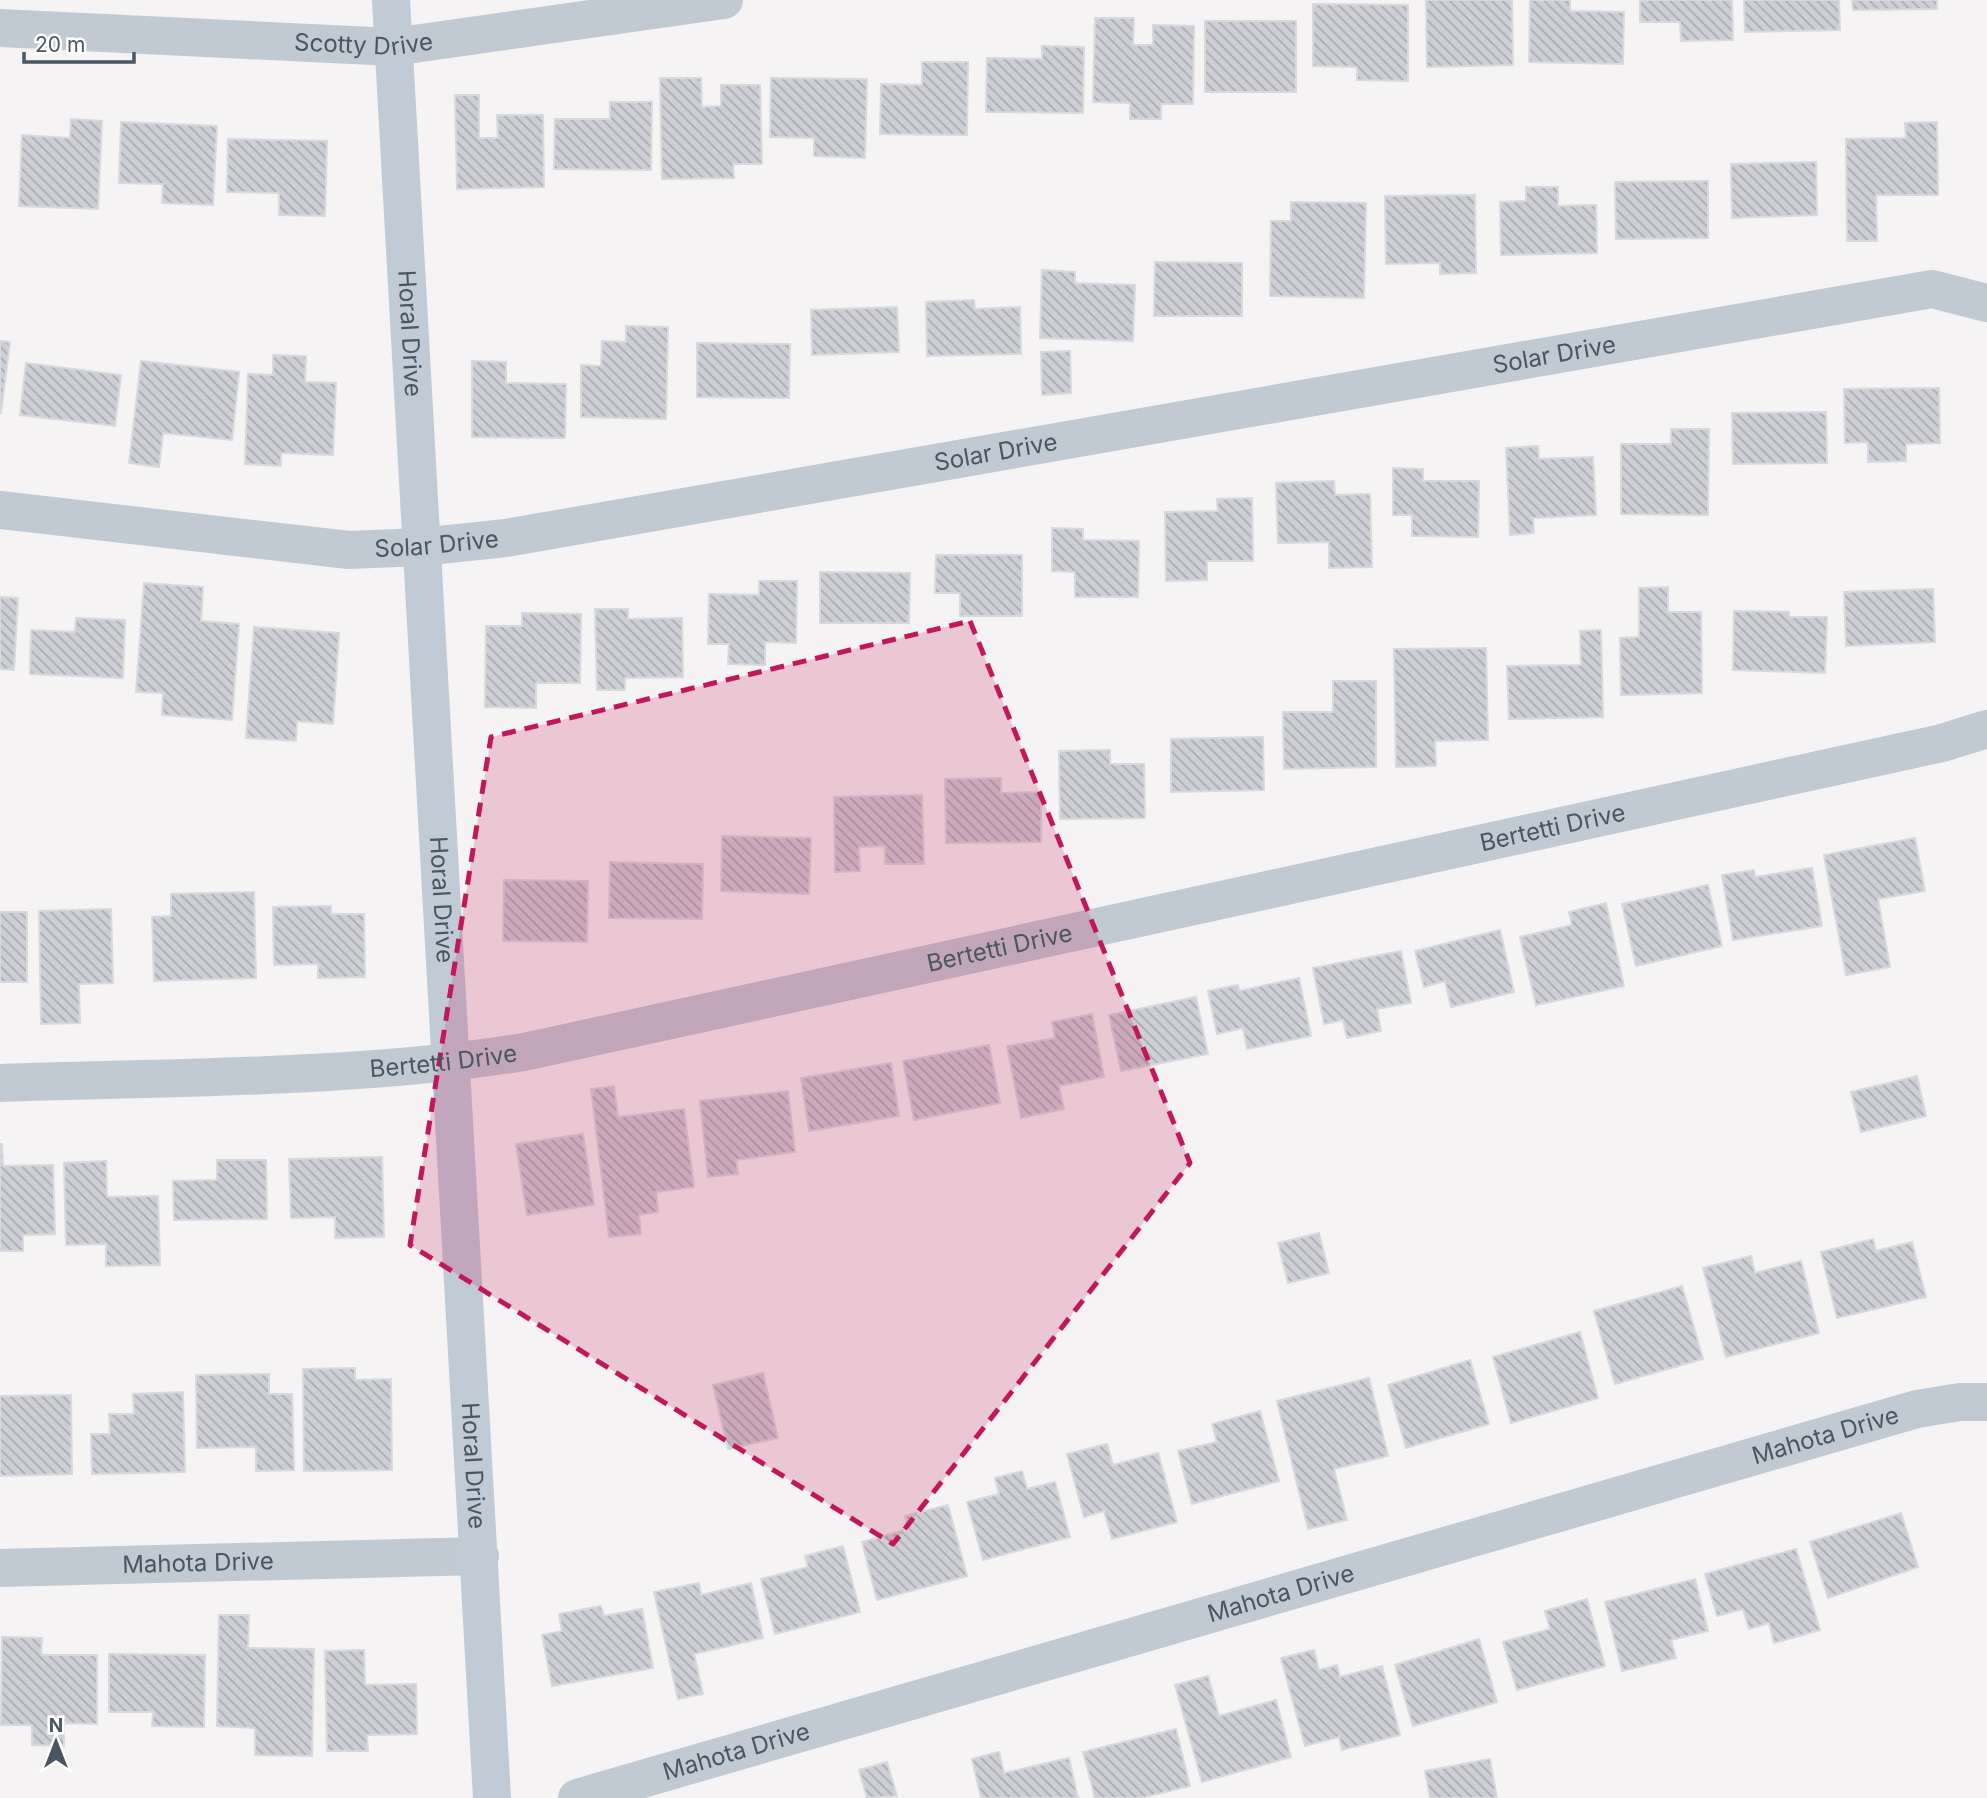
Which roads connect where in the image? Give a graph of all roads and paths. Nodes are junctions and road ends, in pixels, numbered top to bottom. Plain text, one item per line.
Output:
1 (391, 0) edge
2 (724, 0) edge
3 (0, 28) edge
4 (393, 47) junction
5 (1987, 303) edge
6 (0, 510) edge
7 (421, 547) junction
8 (1987, 729) edge
9 (451, 1064) junction
10 (0, 1083) edge
11 (1987, 1402) edge
12 (480, 1556) junction
13 (0, 1568) edge
14 (492, 1798) edge
15 (577, 1798) edge

1 - 4 street, Horal Drive
2 - 4 street, Scotty Drive
3 - 4 street, Scotty Drive
4 - 7 street, Horal Drive
5 - 7 street, Solar Drive
6 - 7 street, Solar Drive
7 - 9 street, Horal Drive
8 - 9 street, Bertetti Drive
9 - 10 street, Bertetti Drive
9 - 12 street, Horal Drive
11 - 15 street, Mahota Drive
12 - 13 street, Mahota Drive
12 - 14 street, Horal Drive

